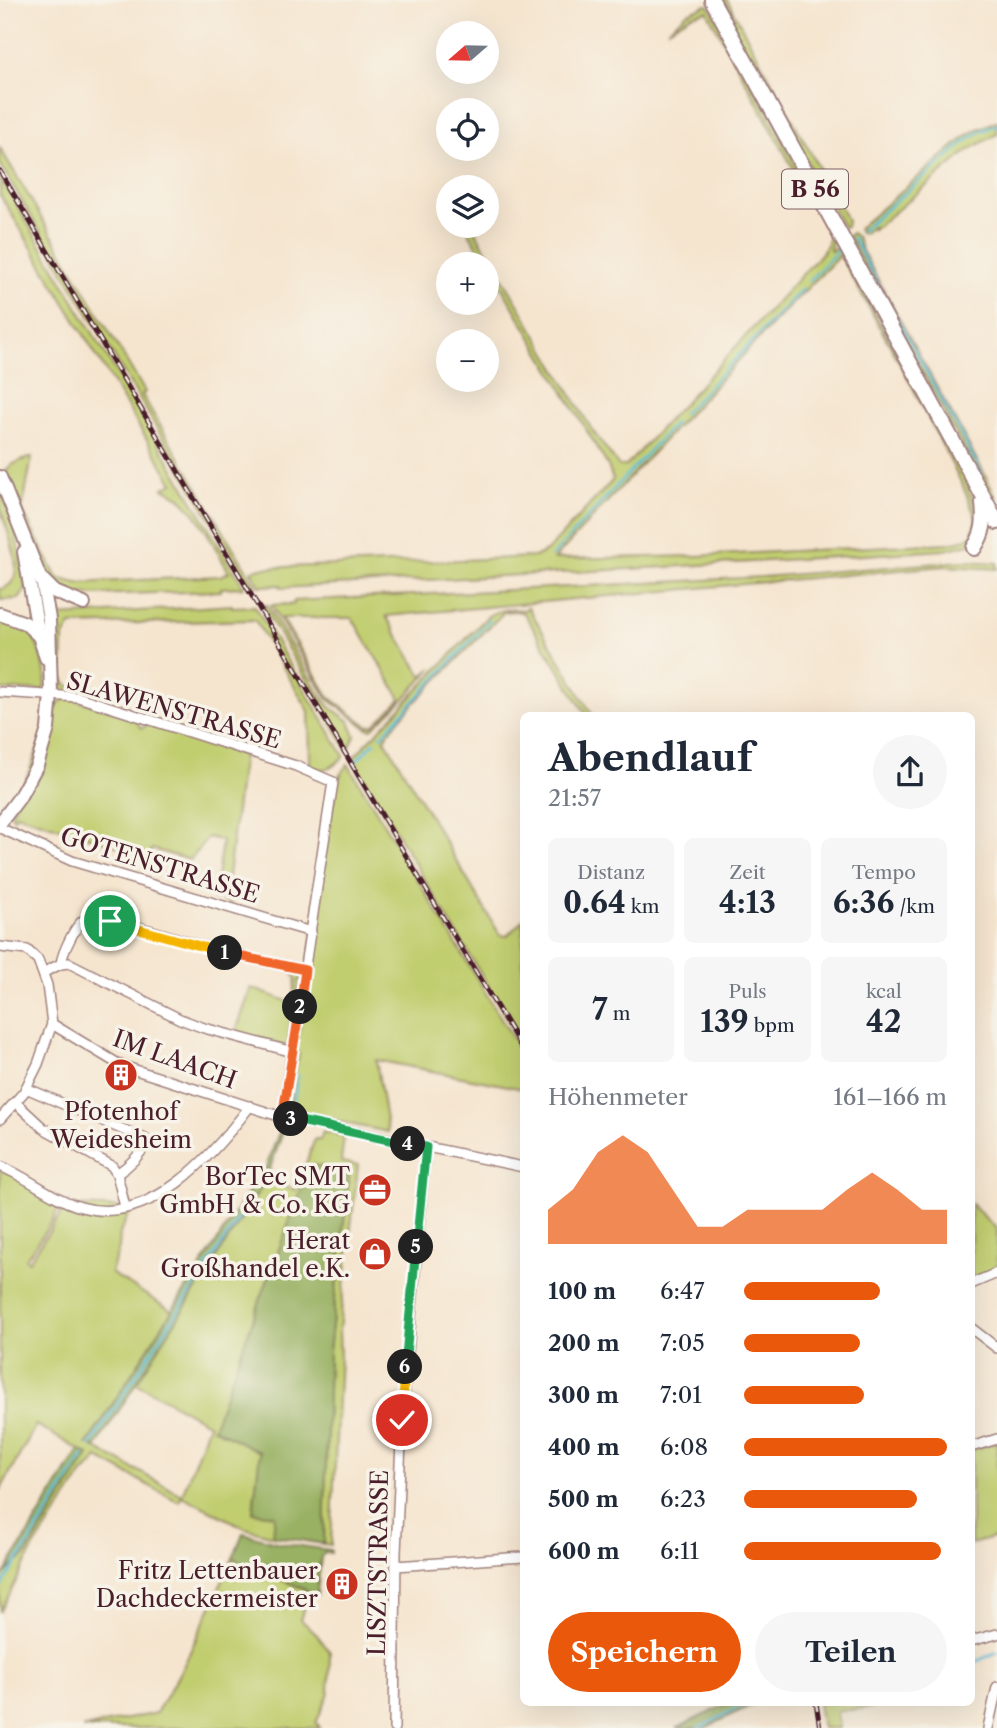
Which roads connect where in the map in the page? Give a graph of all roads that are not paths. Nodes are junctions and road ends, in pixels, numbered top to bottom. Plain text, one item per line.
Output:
1 (712, 0) edge
2 (0, 477) edge
3 (982, 495) junction
4 (997, 522) edge
5 (23, 538) junction
6 (974, 548) dead end
7 (40, 576) junction
8 (84, 604) dead end
9 (0, 614) edge
10 (40, 636) junction
11 (49, 664) junction
12 (0, 692) edge
13 (51, 694) junction
14 (0, 825) edge
15 (311, 932) junction
16 (0, 947) edge
17 (61, 964) junction
18 (305, 970) junction
19 (44, 972) junction
20 (52, 1024) junction
21 (293, 1052) junction
22 (26, 1088) junction
23 (16, 1103) junction
24 (250, 1106) junction
25 (282, 1117) junction
26 (0, 1119) edge
27 (426, 1147) junction
28 (0, 1166) edge
29 (520, 1166) edge
30 (117, 1174) junction
31 (125, 1207) junction
32 (997, 1273) edge
33 (975, 1282) edge
34 (975, 1331) edge
35 (997, 1348) edge
36 (997, 1439) edge
37 (975, 1446) edge
38 (520, 1558) edge
39 (397, 1566) junction
40 (997, 1634) edge
41 (975, 1640) edge
42 (997, 1687) edge
43 (394, 1728) edge
44 (988, 1728) edge

1 - 3 main road, B 56
2 - 5 street
3 - 4 main road, B 56
3 - 6 main road, B 56
5 - 7 street
5 - 10 street
7 - 8 street
7 - 11 street
9 - 10 street
10 - 11 street
11 - 13 street
12 - 13 street, SLAWENSTRASSE
13 - 14 street
13 - 15 street, SLAWENSTRASSE
14 - 15 street, GOTENSTRASSE
15 - 18 street
16 - 19 street
17 - 18 street
17 - 19 street
17 - 21 street
18 - 21 street
19 - 20 street
20 - 22 street
20 - 24 street, IM LAACH
21 - 25 street
22 - 23 street
22 - 30 street
23 - 26 street
23 - 30 street
24 - 25 street, IM LAACH
24 - 31 street
25 - 27 street, IM LAACH
27 - 29 street, IM LAACH
27 - 39 street, LISZTSTRASSE
28 - 31 street
30 - 31 street
32 - 33 street
34 - 35 street
36 - 37 street
38 - 39 street
39 - 43 street, LISZTSTRASSE
40 - 41 street
42 - 44 street

